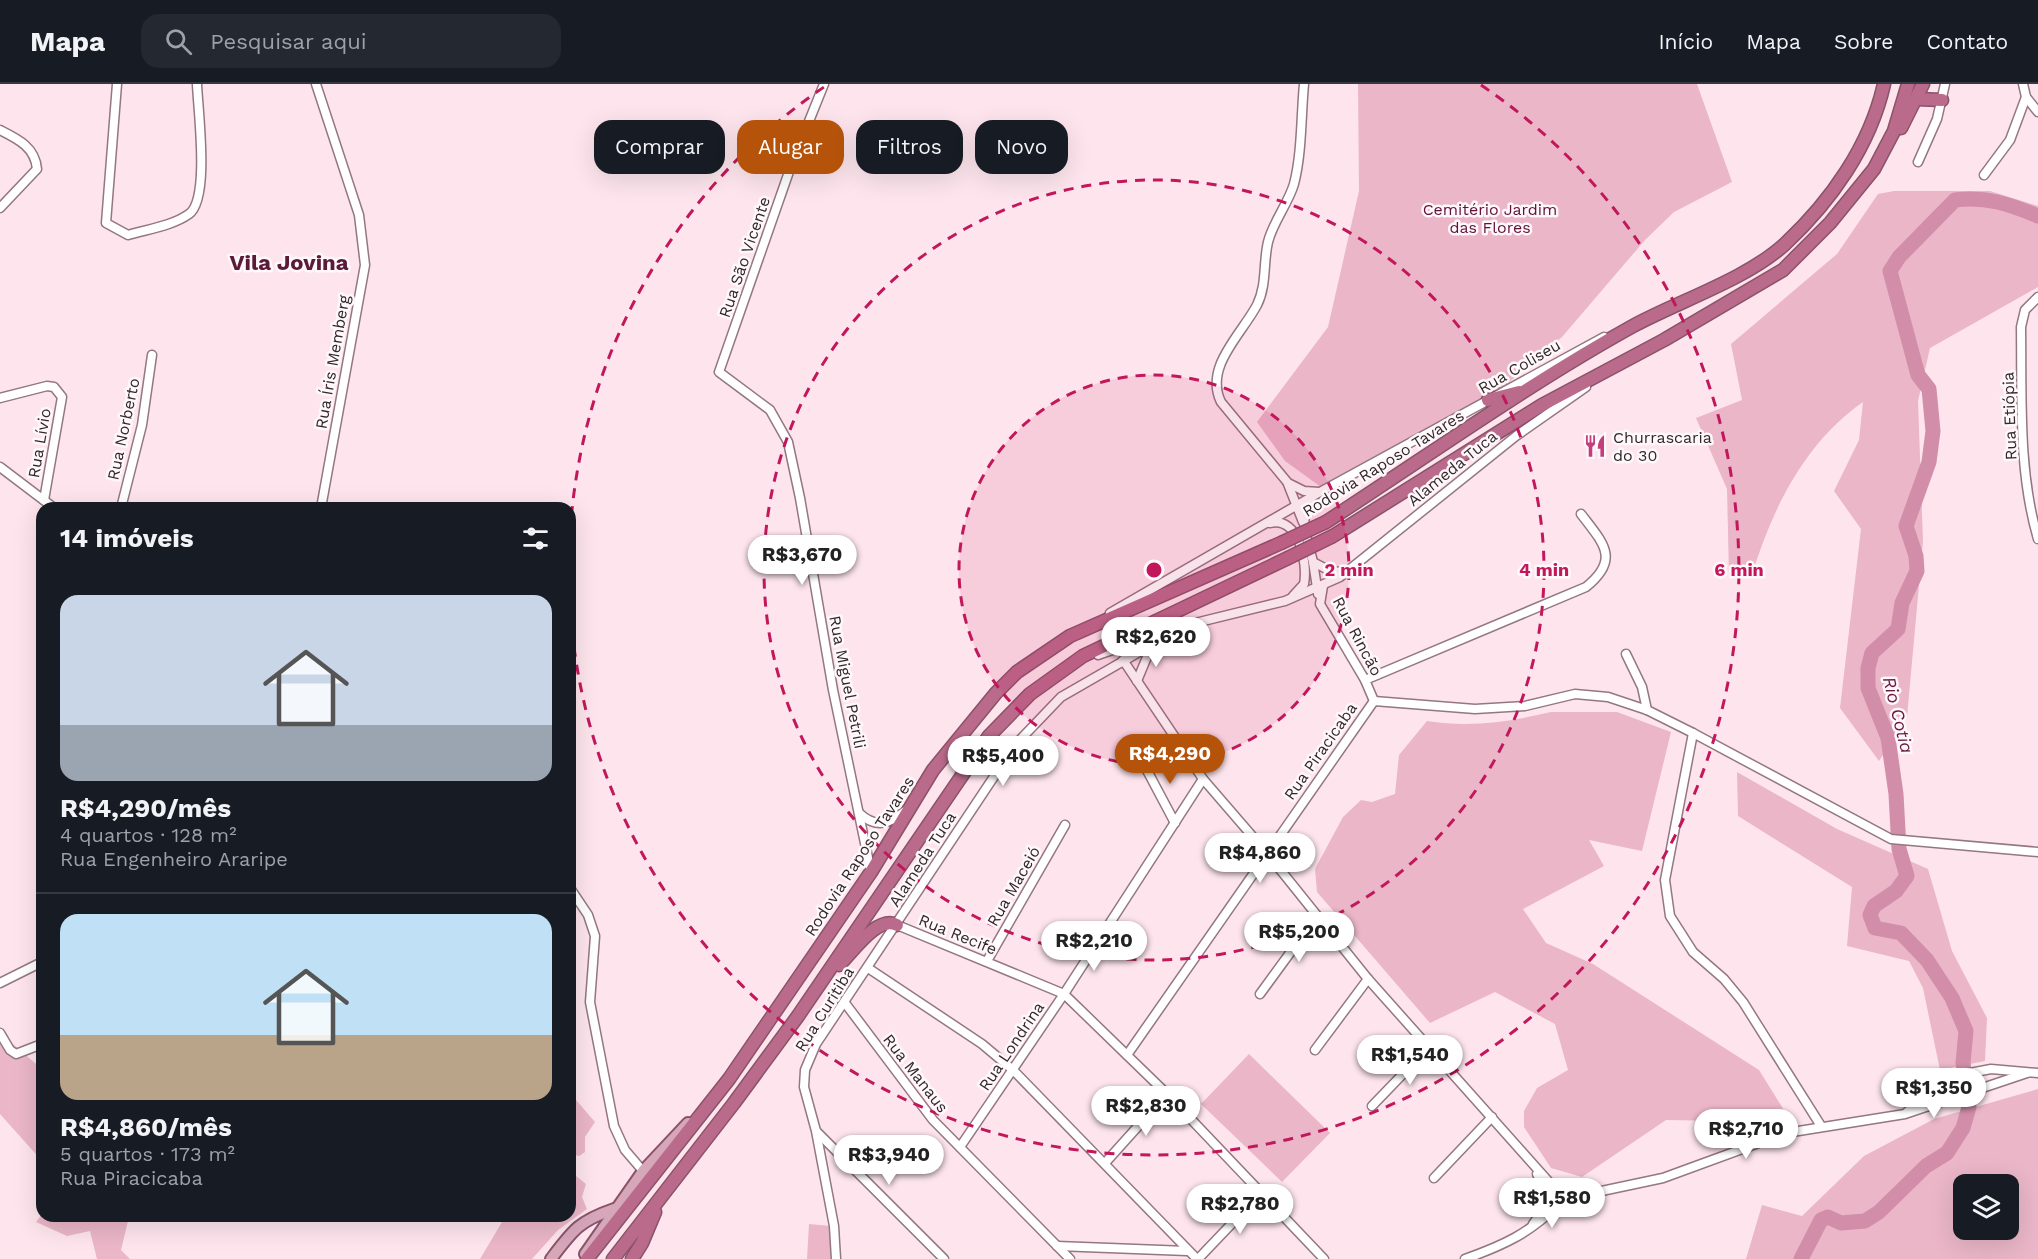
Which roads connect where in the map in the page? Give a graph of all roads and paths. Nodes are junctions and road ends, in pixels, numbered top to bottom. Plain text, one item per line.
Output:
1 (117, 84) edge
2 (197, 84) edge
3 (316, 84) edge
4 (824, 84) edge
5 (1304, 84) edge
6 (1884, 84) edge
7 (1908, 84) edge
8 (1923, 84) edge
9 (1945, 84) edge
10 (2023, 84) edge
11 (2026, 97) junction
12 (1917, 99) junction
13 (1942, 100) junction
14 (2038, 112) edge
15 (0, 130) edge
16 (1918, 162) dead end
17 (1874, 169) junction
18 (1984, 175) dead end
19 (0, 208) edge
20 (2038, 297) edge
21 (1633, 326) junction
22 (152, 355) dead end
23 (1608, 371) junction
24 (719, 372) joint
25 (1532, 389) junction
26 (0, 398) edge
27 (1488, 400) junction
28 (0, 467) edge
29 (1289, 487) junction
30 (1316, 494) junction
31 (44, 500) junction
32 (46, 502) edge
33 (123, 502) edge
34 (322, 502) edge
35 (1296, 506) junction
36 (1286, 512) junction
37 (1581, 514) dead end
38 (1264, 525) junction
39 (1304, 525) junction
40 (2038, 539) edge
41 (1313, 562) junction
42 (1349, 571) junction
43 (1320, 587) junction
44 (1301, 595) junction
45 (1286, 601) junction
46 (1320, 604) junction
47 (1186, 625) junction
48 (1070, 636) junction
49 (1154, 644) junction
50 (1626, 654) dead end
51 (1124, 660) junction
52 (1056, 673) junction
53 (1365, 680) junction
54 (1137, 681) junction
55 (1374, 700) junction
56 (1647, 710) junction
57 (1693, 733) junction
58 (1141, 759) dead end
59 (1203, 779) junction
60 (914, 803) junction
61 (859, 813) junction
62 (1175, 823) junction
63 (1065, 825) dead end
64 (1266, 852) junction
65 (2038, 852) edge
66 (871, 872) junction
67 (576, 897) edge
68 (1317, 916) junction
69 (897, 925) junction
70 (987, 961) junction
71 (36, 965) edge
72 (868, 968) junction
73 (1368, 979) junction
74 (823, 980) junction
75 (0, 983) edge
76 (1064, 994) junction
77 (1260, 994) dead end
78 (845, 1003) junction
79 (0, 1033) edge
80 (36, 1046) edge
81 (1429, 1047) junction
82 (1315, 1050) dead end
83 (1127, 1055) junction
84 (1013, 1070) junction
85 (2026, 1073) junction
86 (2038, 1073) edge
87 (729, 1079) junction
88 (1167, 1094) junction
89 (1372, 1106) dead end
90 (1905, 1114) junction
91 (1492, 1117) junction
92 (1821, 1126) junction
93 (816, 1131) junction
94 (960, 1147) junction
95 (1106, 1163) junction
96 (644, 1171) junction
97 (1434, 1178) dead end
98 (1262, 1192) junction
99 (1557, 1197) junction
100 (660, 1200) junction
101 (614, 1209) junction
102 (1057, 1246) junction
103 (1187, 1251) junction
104 (551, 1259) edge
105 (582, 1259) edge
106 (587, 1259) edge
107 (613, 1259) edge
108 (632, 1259) edge
109 (836, 1259) edge
110 (944, 1259) edge
111 (1070, 1259) edge
112 (1197, 1259) edge
113 (1324, 1259) edge
114 (1465, 1259) edge

1 - 2 street
3 - 34 street, Rua Íris Memberg
4 - 24 street, Rua São Vicente
5 - 29 street
6 - 21 highway, Rodovia Raposo Tavares
7 - 17 highway, Rodovia Raposo Tavares
8 - 12 highway
9 - 13 street
10 - 11 street
11 - 14 street
11 - 18 street
12 - 13 highway
12 - 17 highway
13 - 16 street
15 - 19 street
17 - 23 highway, Rodovia Raposo Tavares
20 - 40 street, Rua Etiópia
21 - 25 highway, Rodovia Raposo Tavares
21 - 27 street, Rua Coliseu
22 - 33 street, Rua Norberto
23 - 42 street, Alameda Tuca
23 - 52 highway, Rodovia Raposo Tavares, bridge
24 - 61 street, Rua Miguel Petrili
25 - 27 highway
25 - 48 highway, Rodovia Raposo Tavares, bridge
26 - 31 street, Rua Lívio
27 - 30 street, Rua Coliseu
28 - 31 street
29 - 30 street
29 - 35 street
29 - 36 street
30 - 35 street, Rua Coliseu
30 - 39 street
31 - 32 street
35 - 36 street, Rua Coliseu
35 - 39 street
36 - 38 street, Rua Coliseu
37 - 53 street
38 - 45 street
38 - 48 street, Rua Coliseu
39 - 41 street
41 - 42 street
41 - 43 street
42 - 43 street, Alameda Tuca
43 - 44 street, Alameda Tuca
43 - 46 street
44 - 45 street, Alameda Tuca
44 - 46 street
45 - 47 street, Alameda Tuca
46 - 53 street, Rua Rincão
47 - 49 street, Alameda Tuca
47 - 52 street, Alameda Tuca
48 - 60 highway, Rodovia Raposo Tavares
49 - 51 street, Alameda Tuca
49 - 54 street
50 - 56 street
51 - 54 street
51 - 69 street, Alameda Tuca
52 - 74 highway, Rodovia Raposo Tavares
53 - 55 street, Rua Rincão
54 - 59 street
55 - 56 street
55 - 64 street, Rua Piracicaba
56 - 57 street
57 - 65 street
57 - 92 street
58 - 62 street
59 - 62 street, Rua Londrina
59 - 64 street
60 - 61 street
60 - 66 highway, Rodovia Raposo Tavares
61 - 66 street, Rua Miguel Petrili
62 - 76 street, Rua Londrina
63 - 70 street, Rua Maceió
64 - 68 street
64 - 83 street, Rua Piracicaba
66 - 87 highway, Rodovia Raposo Tavares
67 - 96 street
68 - 73 street
68 - 77 street
69 - 70 street, Rua Recife
69 - 72 street, Rua Curitiba
69 - 74 highway
70 - 76 street, Rua Recife
71 - 75 street
72 - 78 street, Rua Curitiba
72 - 84 street
73 - 81 street
73 - 82 street
74 - 100 highway, Rodovia Raposo Tavares
76 - 83 street, Rua Recife
76 - 84 street, Rua Londrina
78 - 93 street, Rua Curitiba
78 - 94 street, Rua Manaus
79 - 80 street
81 - 89 street
81 - 91 street
83 - 88 street, Rua Recife
84 - 94 street, Rua Londrina
84 - 95 street
85 - 86 street
85 - 90 street
85 - 90 street
87 - 96 main road
87 - 106 highway, Rodovia Raposo Tavares
88 - 95 street
88 - 98 street, Rua Recife
90 - 92 street
91 - 97 street
91 - 99 street
92 - 99 street
93 - 109 street, Rua Curitiba
93 - 110 street
94 - 102 street, Rua Manaus
95 - 103 street
96 - 101 main road
98 - 112 street
98 - 113 street, Rua Recife
99 - 114 street
100 - 107 highway, Rodovia Raposo Tavares
100 - 108 highway
101 - 104 main road
101 - 105 main road
102 - 103 street
102 - 111 street, Rua Manaus
103 - 112 street

